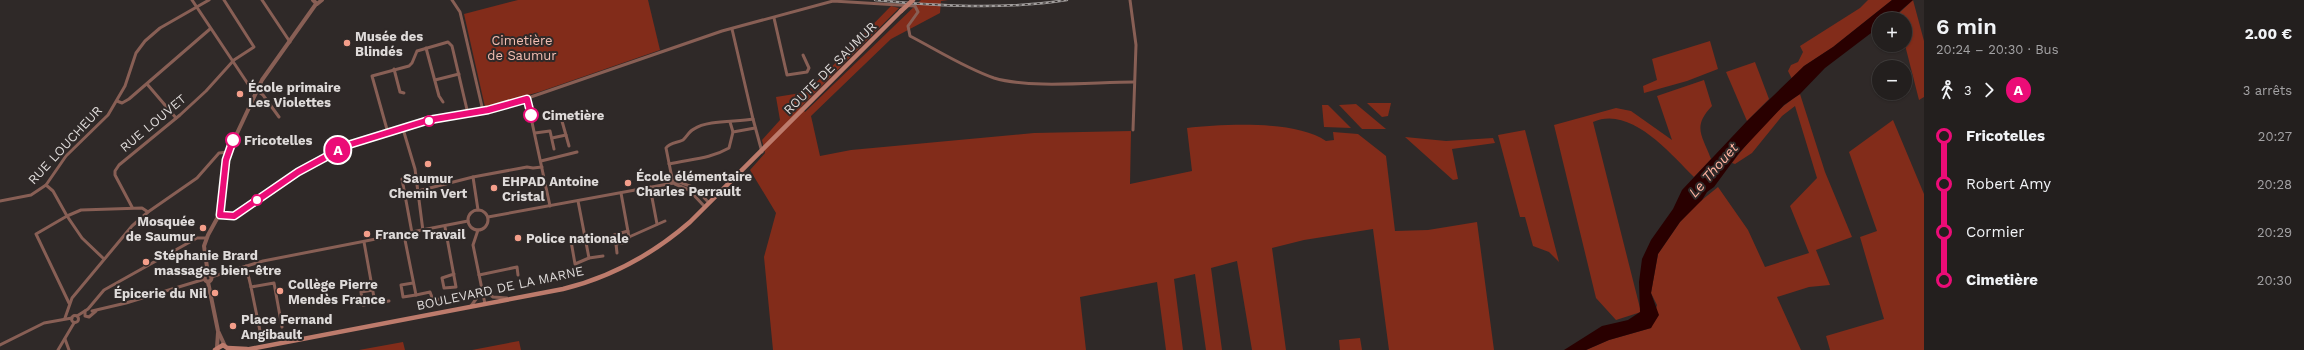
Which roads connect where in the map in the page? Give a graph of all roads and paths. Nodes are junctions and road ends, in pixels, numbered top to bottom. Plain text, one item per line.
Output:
1 (192, 0) edge
2 (209, 0) edge
3 (224, 0) edge
4 (262, 0) edge
5 (322, 0) edge
6 (452, 0) edge
7 (913, 0) edge
8 (1130, 0) edge
9 (314, 2) edge
10 (196, 8) junction
11 (774, 18) junction
12 (210, 29) junction
13 (732, 29) junction
14 (290, 42) junction
15 (426, 48) junction
16 (803, 56) dead end
17 (232, 61) junction
18 (394, 70) junction
19 (459, 74) junction
20 (435, 80) junction
21 (1134, 82) junction
22 (147, 84) junction
23 (255, 92) junction
24 (404, 94) dead end
25 (527, 99) junction
26 (116, 101) junction
27 (443, 102) dead end
28 (483, 111) junction
29 (468, 114) junction
30 (560, 114) dead end
31 (279, 117) dead end
32 (176, 118) junction
33 (753, 119) junction
34 (730, 122) junction
35 (755, 128) junction
36 (403, 129) junction
37 (1133, 130) dead end
38 (733, 132) junction
39 (388, 133) junction
40 (535, 133) junction
41 (566, 134) junction
42 (552, 138) junction
43 (569, 146) dead end
44 (554, 149) dead end
45 (229, 152) junction
46 (577, 152) dead end
47 (762, 152) junction
48 (541, 161) junction
49 (669, 164) junction
50 (542, 167) junction
51 (416, 176) junction
52 (473, 176) junction
53 (673, 183) junction
54 (46, 184) junction
55 (650, 187) junction
56 (418, 191) junction
57 (621, 193) junction
58 (0, 201) edge
59 (578, 201) junction
60 (709, 203) junction
61 (550, 206) junction
62 (132, 207) junction
63 (705, 207) junction
64 (478, 210) junction
65 (148, 212) junction
66 (220, 215) junction
67 (67, 216) junction
68 (488, 217) junction
69 (468, 221) junction
70 (665, 222) dead end
71 (657, 224) junction
72 (445, 227) junction
73 (478, 230) junction
74 (423, 231) junction
75 (628, 231) junction
76 (412, 233) junction
77 (404, 235) junction
78 (629, 237) junction
79 (206, 238) junction
80 (585, 238) junction
81 (364, 242) junction
82 (616, 244) junction
83 (617, 253) dead end
84 (603, 256) dead end
85 (589, 258) junction
86 (104, 259) junction
87 (246, 266) junction
88 (454, 274) junction
89 (479, 275) junction
90 (518, 275) dead end
91 (210, 276) junction
92 (206, 280) junction
93 (414, 283) junction
94 (251, 287) junction
95 (482, 289) junction
96 (373, 290) junction
97 (416, 295) junction
98 (512, 298) junction
99 (440, 299) dead end
100 (389, 301) dead end
101 (69, 303) junction
102 (375, 303) junction
103 (484, 304) junction
104 (471, 306) junction
105 (91, 311) junction
106 (77, 316) junction
107 (88, 317) junction
108 (65, 318) junction
109 (72, 318) junction
110 (79, 320) junction
111 (74, 323) junction
112 (282, 327) dead end
113 (218, 331) junction
114 (261, 336) dead end
115 (64, 339) junction
116 (0, 345) edge
117 (228, 348) edge
118 (216, 349) edge
119 (58, 350) edge
120 (69, 350) edge
121 (246, 350) edge

1 - 10 street
2 - 10 street, RUE LOUCHEUR
3 - 17 street, RUE LOUVET
4 - 14 street
5 - 9 street
6 - 28 street
7 - 47 main road, ROUTE DE SAUMUR, bridge
8 - 21 street
9 - 14 street
10 - 12 street
10 - 26 street, RUE LOUCHEUR
11 - 13 street
11 - 16 street
11 - 21 street
12 - 17 street
12 - 22 street
13 - 25 street
13 - 33 street
14 - 23 street
15 - 18 street
15 - 19 street
15 - 20 street
17 - 23 street
17 - 32 street, RUE LOUVET
18 - 24 street
18 - 39 street
19 - 20 street
19 - 29 street
20 - 27 street
21 - 37 street
22 - 26 street
22 - 32 street
23 - 31 street
23 - 45 street
25 - 28 street
25 - 40 street
26 - 54 street, RUE LOUCHEUR
28 - 29 street
29 - 36 street
30 - 41 street
32 - 62 street, RUE LOUVET
33 - 34 street
33 - 35 street
34 - 38 street
34 - 49 street
35 - 38 street
35 - 47 street
36 - 39 street
36 - 51 street
38 - 49 street
39 - 66 street
40 - 42 street
40 - 48 street
41 - 42 street
41 - 43 street
42 - 44 street
45 - 65 street
45 - 66 street
46 - 48 street
47 - 60 main road, BOULEVARD DE LA MARNE
48 - 50 street
49 - 53 street
50 - 52 street
50 - 61 street
51 - 56 street
51 - 76 street
52 - 56 street
52 - 64 street
53 - 55 street
53 - 60 street
53 - 63 street
54 - 58 street, RUE LOUCHEUR
54 - 67 street
55 - 57 street
55 - 71 street
56 - 74 street
57 - 59 street
57 - 75 street
59 - 61 street
59 - 80 street
60 - 63 main road, BOULEVARD DE LA MARNE
61 - 68 street
62 - 65 street
62 - 67 street
63 - 98 main road, BOULEVARD DE LA MARNE
64 - 68 street
64 - 69 street
65 - 86 street
66 - 79 street
67 - 86 street
67 - 101 street
68 - 73 street
69 - 72 street
69 - 73 street
70 - 71 street
71 - 78 street
72 - 74 street
72 - 88 street
73 - 89 street
74 - 76 street
75 - 78 street
75 - 82 street
76 - 77 street
77 - 81 street
77 - 93 street
78 - 82 street
79 - 91 street
79 - 105 street
80 - 85 street
80 - 85 street
81 - 87 street
81 - 96 street
82 - 83 street
84 - 85 street
86 - 101 street
87 - 91 street
87 - 94 street
88 - 88 street
89 - 90 street
89 - 95 street
91 - 92 street
92 - 105 street
92 - 113 street
93 - 97 street
93 - 97 street
94 - 112 street
94 - 114 street
95 - 98 street
95 - 103 street
95 - 104 street
96 - 102 street
96 - 102 street
97 - 99 street
98 - 103 main road, BOULEVARD DE LA MARNE
100 - 102 street
101 - 108 street
103 - 104 main road, BOULEVARD DE LA MARNE
104 - 121 main road, BOULEVARD DE LA MARNE
105 - 106 street
105 - 107 street
105 - 107 street
106 - 109 street
106 - 110 street
107 - 110 street
108 - 109 street
108 - 116 street
109 - 111 street
110 - 111 street
111 - 115 street
113 - 117 street
113 - 118 street
115 - 119 street
115 - 120 street
117 - 118 main road, BOULEVARD DE LA MARNE
117 - 121 main road, BOULEVARD DE LA MARNE

